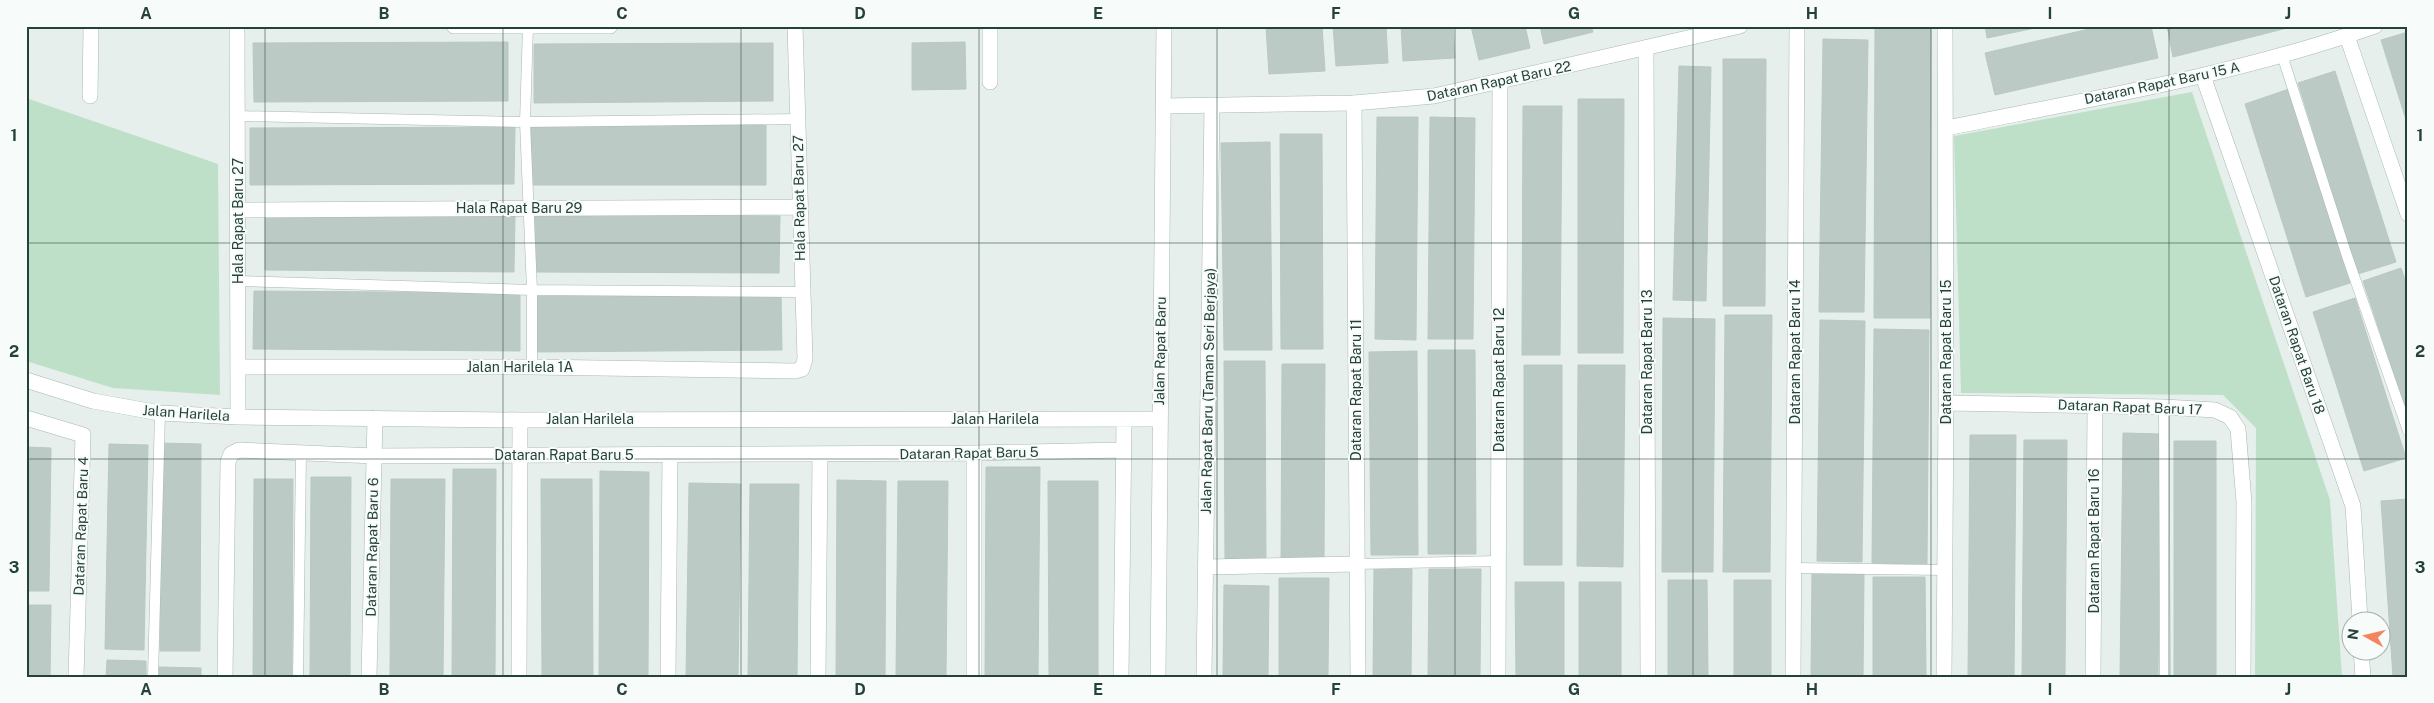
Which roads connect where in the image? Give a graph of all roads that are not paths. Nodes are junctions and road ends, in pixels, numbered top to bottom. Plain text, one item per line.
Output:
1 (91, 26) edge
2 (237, 26) edge
3 (454, 26) edge
4 (610, 26) edge
5 (795, 26) edge
6 (990, 26) edge
7 (1164, 26) edge
8 (1740, 26) edge
9 (1797, 26) edge
10 (1945, 26) edge
11 (2375, 26) edge
12 (528, 27) edge
13 (2347, 36) junction
14 (1646, 48) junction
15 (2282, 55) junction
16 (2203, 76) junction
17 (990, 82) dead end
18 (1500, 82) junction
19 (90, 96) dead end
20 (1354, 103) junction
21 (1163, 106) junction
22 (1212, 106) junction
23 (237, 116) junction
24 (797, 119) junction
25 (525, 122) junction
26 (1946, 128) junction
27 (800, 207) junction
28 (528, 208) junction
29 (239, 210) junction
30 (2408, 214) edge
31 (238, 281) junction
32 (532, 290) junction
33 (802, 292) junction
34 (532, 366) junction
35 (238, 367) junction
36 (802, 369) joint
37 (26, 380) edge
38 (1946, 403) junction
39 (2095, 406) junction
40 (2164, 407) junction
41 (160, 413) junction
42 (238, 417) junction
43 (26, 418) edge
44 (375, 418) junction
45 (520, 420) junction
46 (1124, 420) junction
47 (1159, 420) junction
48 (2408, 431) edge
49 (1122, 450) junction
50 (301, 453) junction
51 (974, 453) junction
52 (820, 454) junction
53 (519, 455) junction
54 (670, 455) junction
55 (374, 456) junction
56 (1499, 561) junction
57 (1356, 564) junction
58 (1205, 567) junction
59 (1794, 568) junction
60 (1944, 570) junction
61 (2359, 610) edge
62 (2362, 660) edge
63 (76, 677) edge
64 (153, 677) edge
65 (225, 677) edge
66 (298, 677) edge
67 (369, 677) edge
68 (519, 677) edge
69 (668, 677) edge
70 (818, 677) edge
71 (974, 677) edge
72 (1121, 677) edge
73 (1158, 677) edge
74 (1204, 677) edge
75 (1358, 677) edge
76 (1498, 677) edge
77 (1648, 677) edge
78 (1793, 677) edge
79 (1944, 677) edge
80 (2094, 677) edge
81 (2165, 677) edge
82 (2243, 677) edge
83 (2363, 677) edge

1 - 19 street
2 - 23 street, Hala Rapat Baru 27
3 - 12 street
4 - 12 street
5 - 24 street, Hala Rapat Baru 27
6 - 17 street
7 - 21 street, Jalan Rapat Baru
8 - 14 street, Dataran Rapat Baru 22
9 - 59 street, Dataran Rapat Baru 14
10 - 26 street, Dataran Rapat Baru 15
11 - 13 street, Dataran Rapat Baru 15 A
12 - 25 lane
13 - 15 street, Dataran Rapat Baru 15 A
13 - 30 street
14 - 18 street, Dataran Rapat Baru 22
14 - 77 street, Dataran Rapat Baru 13
15 - 16 street, Dataran Rapat Baru 15 A
15 - 48 lane
16 - 26 street, Dataran Rapat Baru 15 A
16 - 61 street, Dataran Rapat Baru 18
18 - 20 street, Dataran Rapat Baru 22
18 - 56 street, Dataran Rapat Baru 12
20 - 22 street, Dataran Rapat Baru 22
20 - 57 street, Dataran Rapat Baru 11
21 - 22 street, Dataran Rapat Baru 22
21 - 47 street, Jalan Rapat Baru
22 - 58 street, Jalan Rapat Baru (Taman Seri Berjaya)
23 - 25 lane
23 - 29 street, Hala Rapat Baru 27
24 - 25 lane
24 - 27 street, Hala Rapat Baru 27
25 - 28 lane
26 - 38 street, Dataran Rapat Baru 15
27 - 28 street, Hala Rapat Baru 29
27 - 33 street, Hala Rapat Baru 27
28 - 29 street, Hala Rapat Baru 29
28 - 32 lane
29 - 31 street, Hala Rapat Baru 27
31 - 32 lane
31 - 35 street, Hala Rapat Baru 27
32 - 33 lane
32 - 34 lane
33 - 36 street, Hala Rapat Baru 27
34 - 35 street, Jalan Harilela 1A
34 - 36 street, Jalan Harilela 1A
35 - 42 street, Hala Rapat Baru 27
37 - 41 street, Jalan Harilela
38 - 39 street, Dataran Rapat Baru 17
38 - 60 street, Dataran Rapat Baru 15
39 - 40 street, Dataran Rapat Baru 17
39 - 80 street, Dataran Rapat Baru 16
40 - 81 lane
40 - 82 street, Dataran Rapat Baru 17
41 - 42 street, Jalan Harilela
41 - 64 lane
42 - 44 street, Jalan Harilela
43 - 63 street, Dataran Rapat Baru 4
44 - 45 street, Jalan Harilela
44 - 55 street, Dataran Rapat Baru 6
45 - 46 street, Jalan Harilela
45 - 53 street
46 - 47 street, Jalan Harilela
46 - 49 street
47 - 73 street, Jalan Rapat Baru
49 - 51 street, Dataran Rapat Baru 5
49 - 72 street
50 - 55 street, Dataran Rapat Baru 5
50 - 65 street, Dataran Rapat Baru 5
50 - 66 lane
51 - 52 street, Dataran Rapat Baru 5
51 - 71 street
52 - 54 street, Dataran Rapat Baru 5
52 - 70 street
53 - 54 street, Dataran Rapat Baru 5
53 - 55 street, Dataran Rapat Baru 5
53 - 68 street
54 - 69 street
55 - 67 street, Dataran Rapat Baru 6
56 - 57 lane
56 - 76 street, Dataran Rapat Baru 12
57 - 58 street
57 - 75 street, Dataran Rapat Baru 11
58 - 74 street, Jalan Rapat Baru (Taman Seri Berjaya)
59 - 60 lane
59 - 78 street, Dataran Rapat Baru 14
60 - 79 street, Dataran Rapat Baru 15
62 - 83 street

